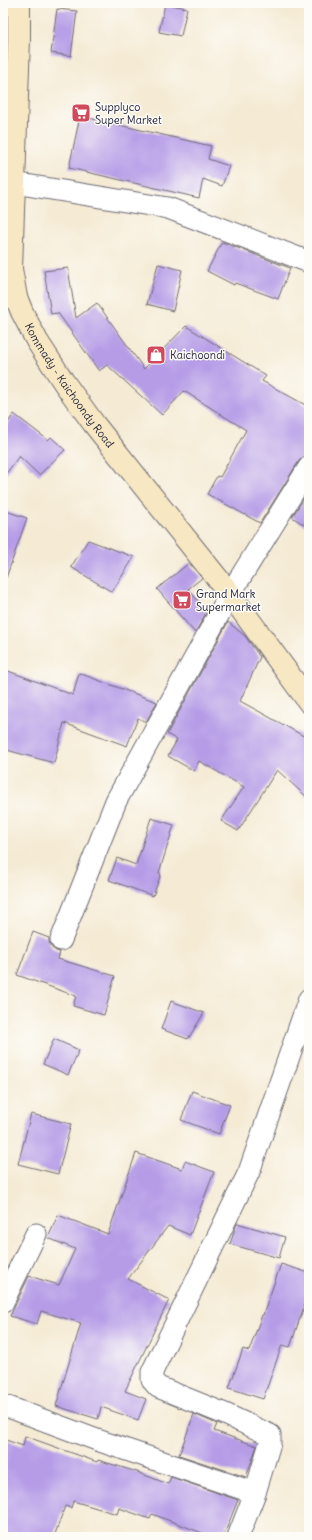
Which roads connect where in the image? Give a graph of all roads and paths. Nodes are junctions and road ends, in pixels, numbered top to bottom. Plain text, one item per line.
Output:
1 (19, 3) edge
2 (14, 183) junction
3 (309, 262) edge
4 (309, 467) edge
5 (230, 594) junction
6 (309, 702) edge
7 (61, 940) dead end
8 (309, 999) edge
9 (36, 1234) dead end
10 (3, 1302) edge
11 (3, 1405) edge
12 (255, 1494) junction
13 (238, 1537) edge

1 - 2 main road, Kommady - Kaichoondy Road
2 - 3 street
2 - 5 main road, Kommady - Kaichoondy Road
4 - 5 street
5 - 6 main road, Kommady - Kaichoondy Road
5 - 7 street
8 - 12 street
9 - 10 street
11 - 12 street
12 - 13 street

